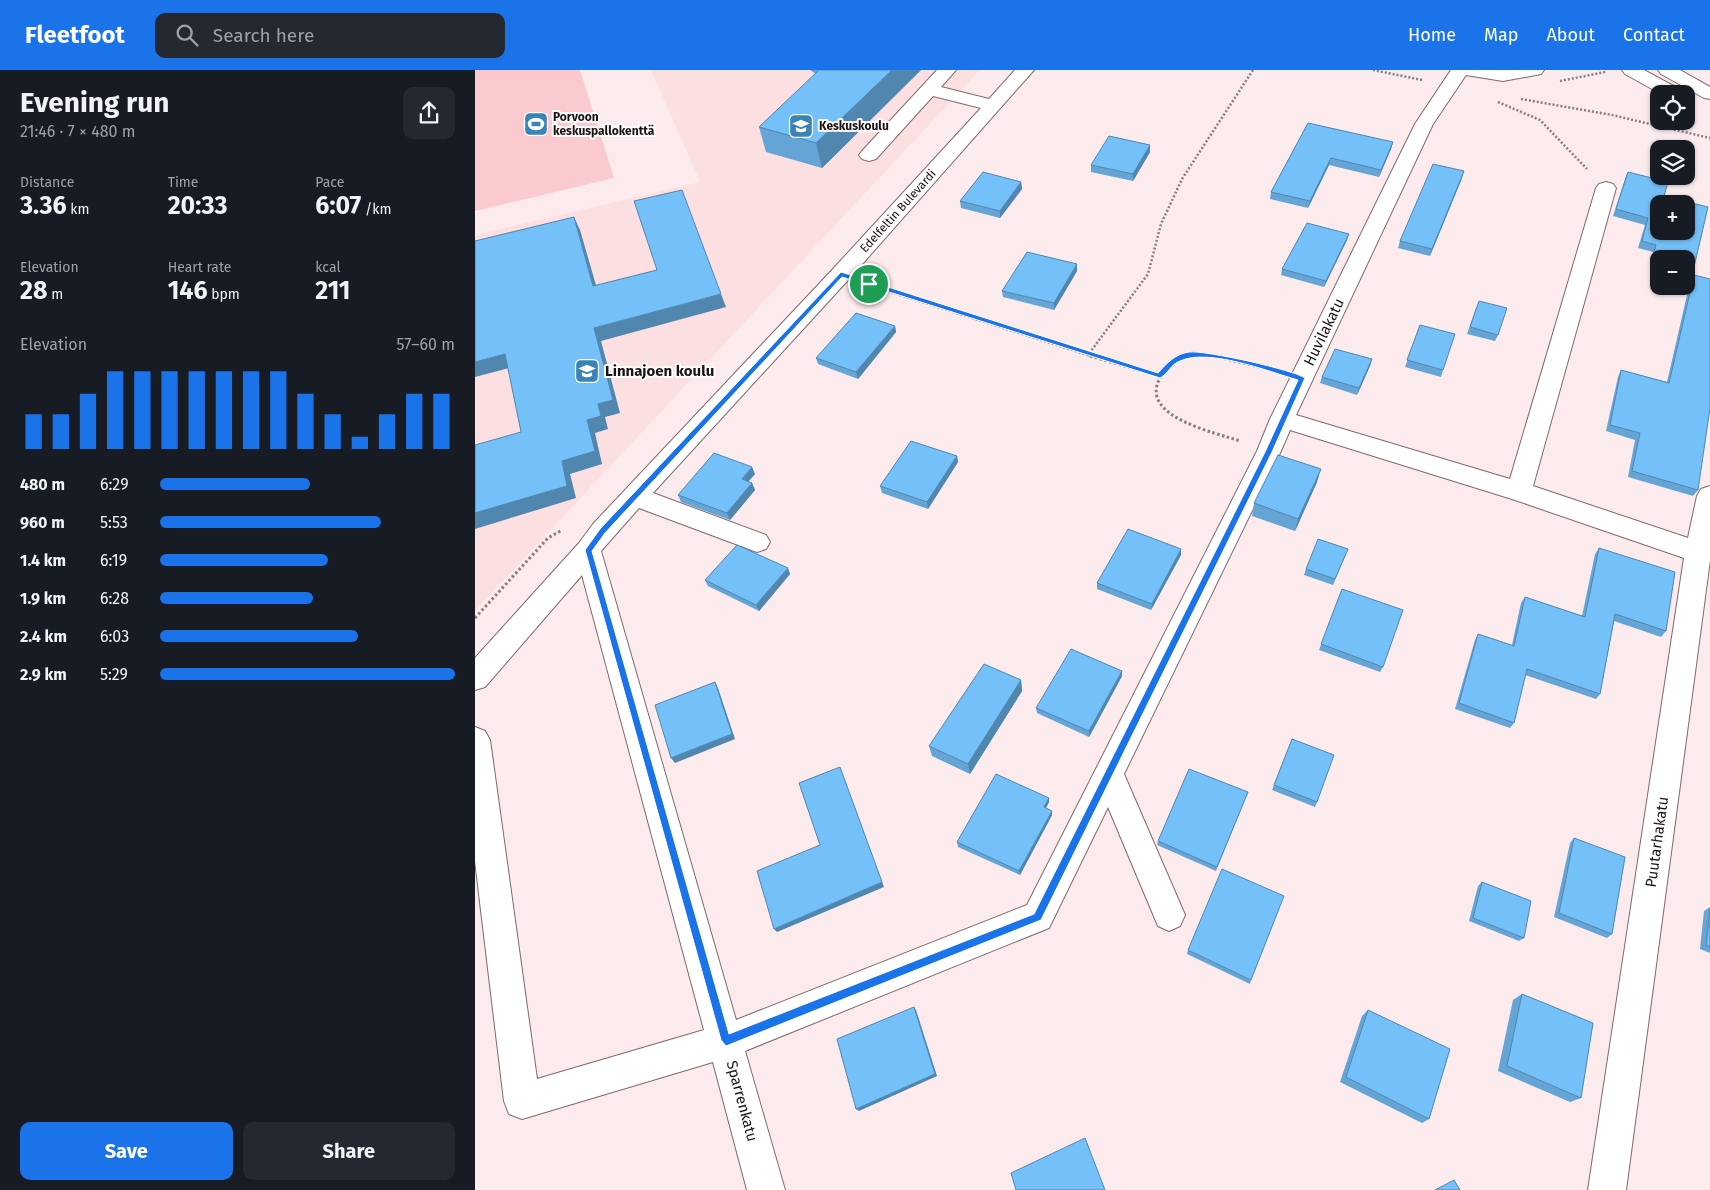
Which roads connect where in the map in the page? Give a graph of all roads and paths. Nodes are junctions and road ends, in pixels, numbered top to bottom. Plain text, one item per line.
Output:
1 (947, 70) edge
2 (1025, 70) edge
3 (1253, 70) edge
4 (1373, 70) edge
5 (1535, 70) edge
6 (1631, 70) edge
7 (1667, 70) edge
8 (1462, 79) edge
9 (1658, 85) edge
10 (929, 90) junction
11 (1710, 94) edge
12 (1518, 98) dead end
13 (1695, 104) edge
14 (993, 105) junction
15 (1710, 110) edge
16 (1710, 138) edge
17 (869, 155) dead end
18 (1606, 188) joint
19 (841, 274) junction
20 (1088, 355) junction
21 (1160, 376) junction
22 (1302, 378) junction
23 (1282, 419) junction
24 (1269, 452) junction
25 (1519, 491) junction
26 (634, 496) junction
27 (1710, 496) edge
28 (563, 530) dead end
29 (757, 542) dead end
30 (588, 550) junction
31 (1698, 552) junction
32 (475, 618) edge
33 (475, 678) edge
34 (475, 740) edge
35 (1109, 773) junction
36 (1169, 915) dead end
37 (726, 1040) junction
38 (766, 1190) edge
39 (1607, 1190) edge

1 - 10 street
2 - 14 street, Edelfeltin Bulevardi
3 - 20 path
4 - 8 path
5 - 8 street
6 - 9 street
7 - 11 street
8 - 18 path
8 - 22 street, Huvilakatu
10 - 14 street
10 - 17 street
12 - 16 path
13 - 15 street
14 - 19 street, Edelfeltin Bulevardi
18 - 25 street
19 - 20 path
19 - 26 street, Edelfeltin Bulevardi
20 - 21 path
21 - 22 path
21 - 24 path
22 - 23 street, Huvilakatu
23 - 24 street, Huvilakatu
23 - 25 street
24 - 35 street, Huvilakatu
25 - 31 street
26 - 29 street
26 - 30 street, Edelfeltin Bulevardi
27 - 31 street, Puutarhakatu
28 - 32 path
30 - 33 street, Edelfeltin Bulevardi
30 - 37 street, Sparrenkatu
31 - 39 street, Puutarhakatu
34 - 37 street, Huvilakatu
35 - 36 street
35 - 37 street, Huvilakatu
37 - 38 street, Sparrenkatu

